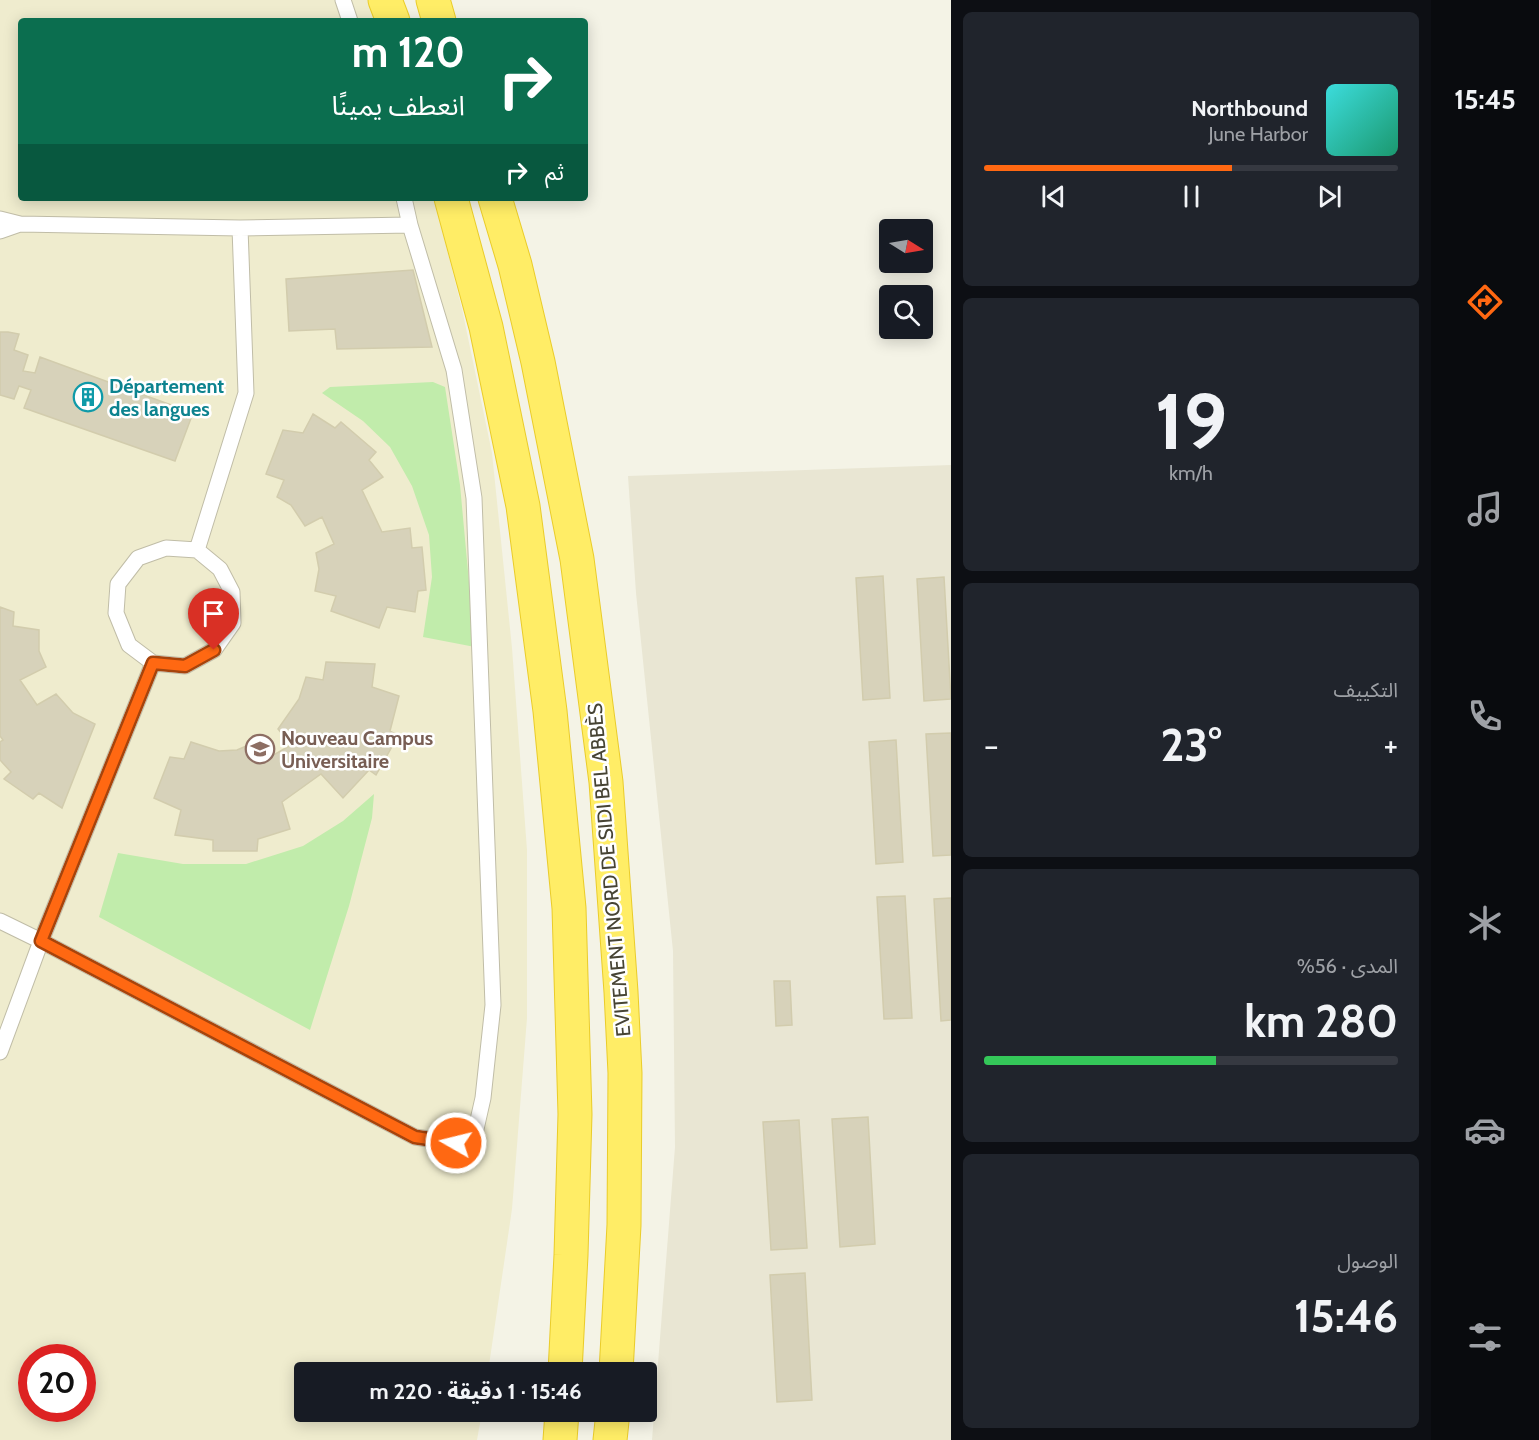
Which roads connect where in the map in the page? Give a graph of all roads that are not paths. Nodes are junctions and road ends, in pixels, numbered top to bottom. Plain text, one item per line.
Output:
1 (343, 0) edge
2 (385, 0) edge
3 (432, 0) edge
4 (349, 18) edge
5 (392, 18) edge
6 (438, 18) edge
7 (405, 201) edge
8 (452, 201) edge
9 (496, 201) edge
10 (0, 219) edge
11 (20, 224) junction
12 (410, 225) junction
13 (240, 228) junction
14 (0, 231) edge
15 (196, 550) junction
16 (153, 663) junction
17 (0, 921) edge
18 (41, 941) junction
19 (0, 1052) edge
20 (566, 1362) edge
21 (617, 1362) edge
22 (561, 1422) edge
23 (612, 1422) edge
24 (560, 1440) edge
25 (610, 1440) edge

1 - 4 lane
2 - 5 highway
3 - 6 highway
7 - 12 lane
8 - 20 highway
9 - 21 highway, EVITEMENT NORD DE SIDI BEL ABBÈS
10 - 11 lane
11 - 13 lane
11 - 14 lane
12 - 13 lane
12 - 18 lane
13 - 15 lane
15 - 16 lane
15 - 16 lane
16 - 18 lane
17 - 18 lane
18 - 19 lane
22 - 24 highway
23 - 25 highway

